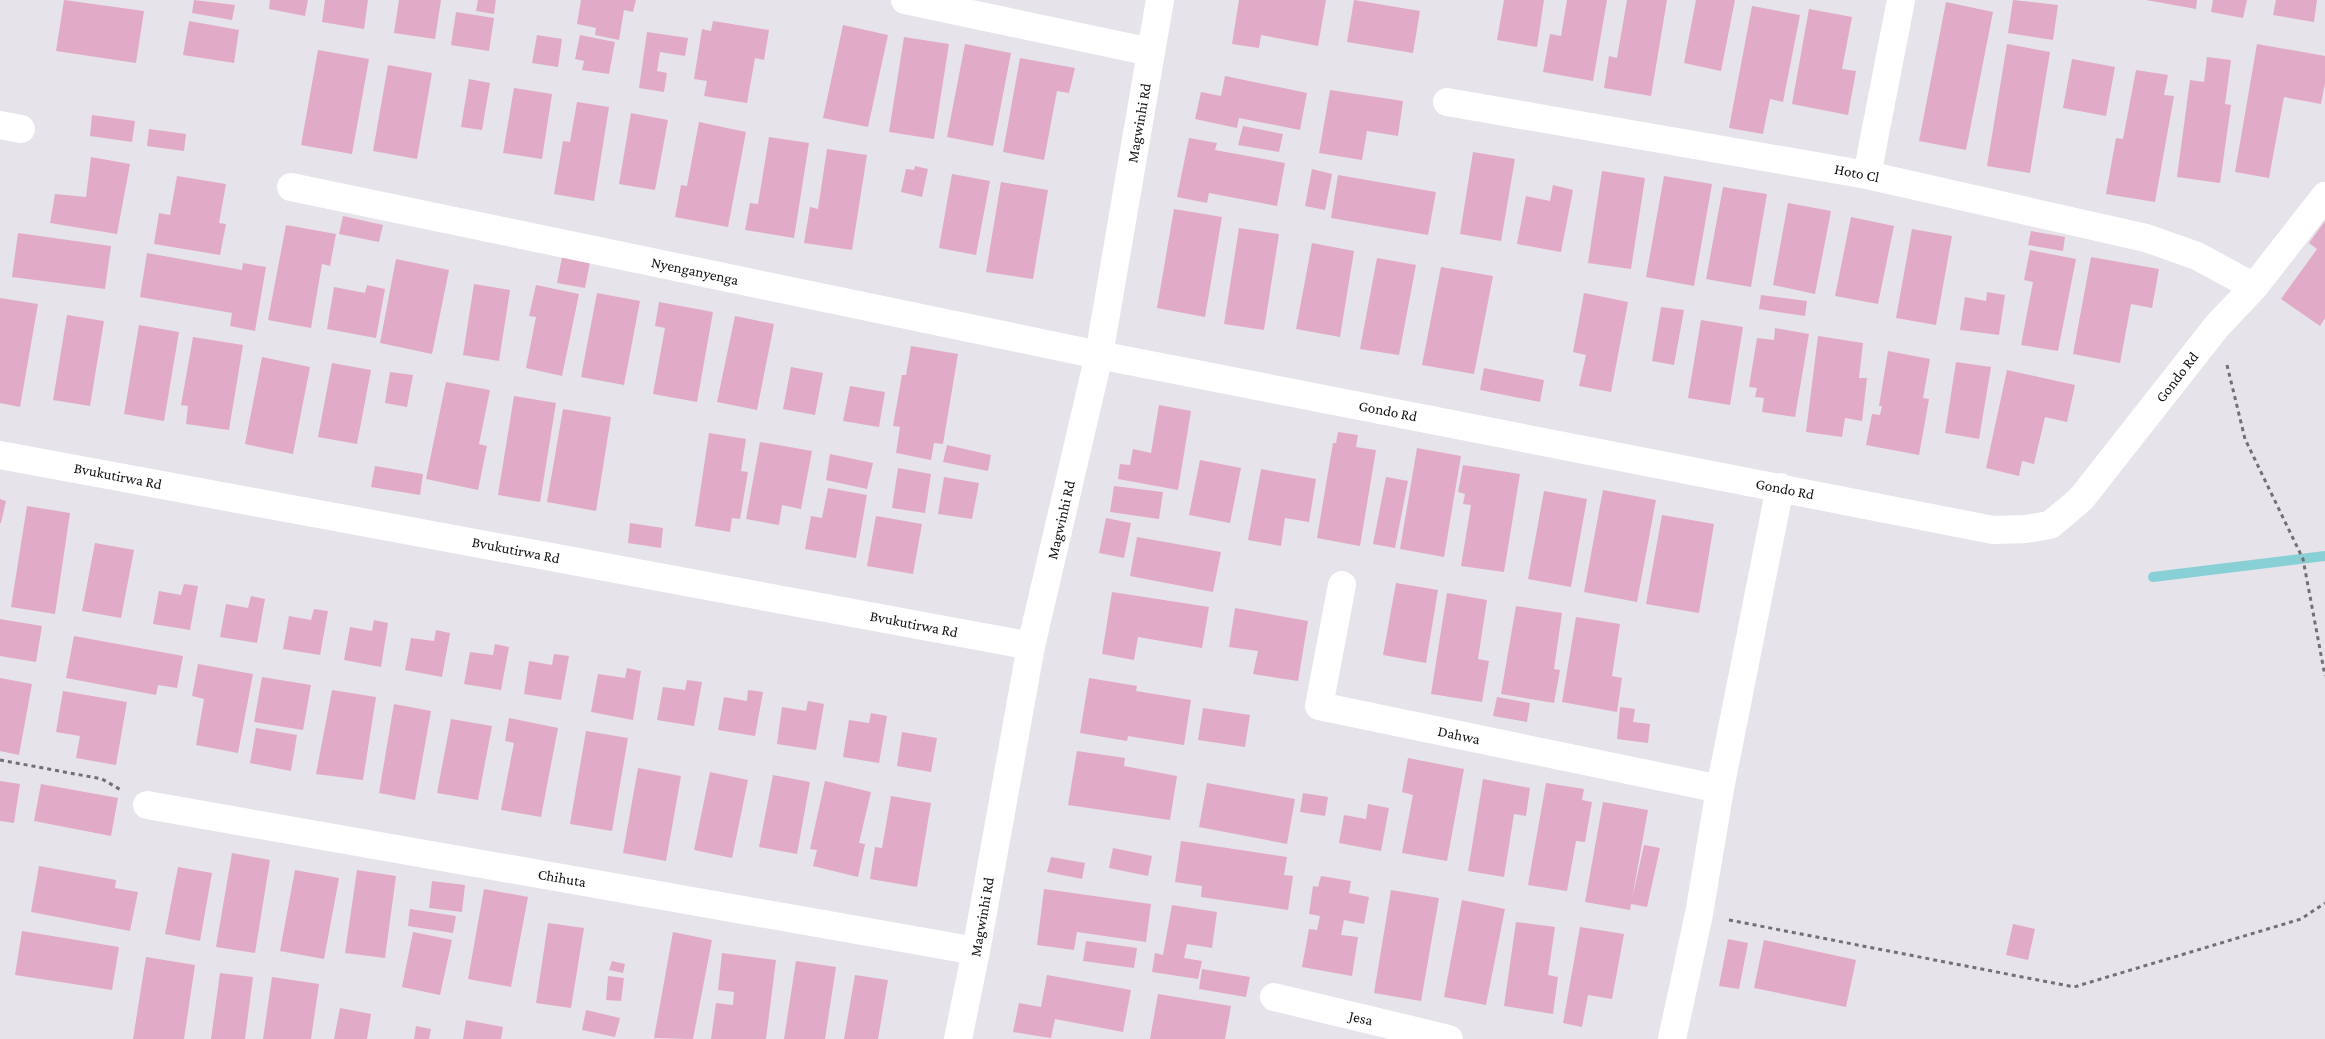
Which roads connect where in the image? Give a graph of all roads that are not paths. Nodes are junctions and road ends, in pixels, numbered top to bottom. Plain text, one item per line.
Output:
1 (905, 0) edge
2 (1160, 0) edge
3 (1901, 0) edge
4 (1151, 52) junction
5 (1447, 102) dead end
6 (1867, 174) junction
7 (290, 187) dead end
8 (2325, 196) edge
9 (2254, 287) junction
10 (1099, 355) junction
11 (0, 454) edge
12 (1780, 488) junction
13 (1342, 585) dead end
14 (1031, 646) junction
15 (1720, 789) junction
16 (148, 805) road end
17 (976, 951) junction
18 (1274, 997) dead end
19 (958, 1039) edge
20 (1449, 1039) edge
21 (1672, 1039) edge

1 - 4 street
2 - 4 street, Magwinhi Rd
3 - 6 street
4 - 10 street, Magwinhi Rd
5 - 6 street, Hoto Cl
6 - 9 street, Hoto Cl
7 - 10 street, Nyenganyenga
8 - 9 street, Gondo Rd
9 - 12 street, Gondo Rd
10 - 12 street, Gondo Rd
10 - 14 street, Magwinhi Rd
11 - 14 street, Bvukutirwa Rd
12 - 15 street
13 - 15 street, Dahwa
14 - 17 street, Magwinhi Rd
15 - 21 street
16 - 17 street, Chihuta
17 - 19 street, Magwinhi Rd
18 - 20 street, Jesa

